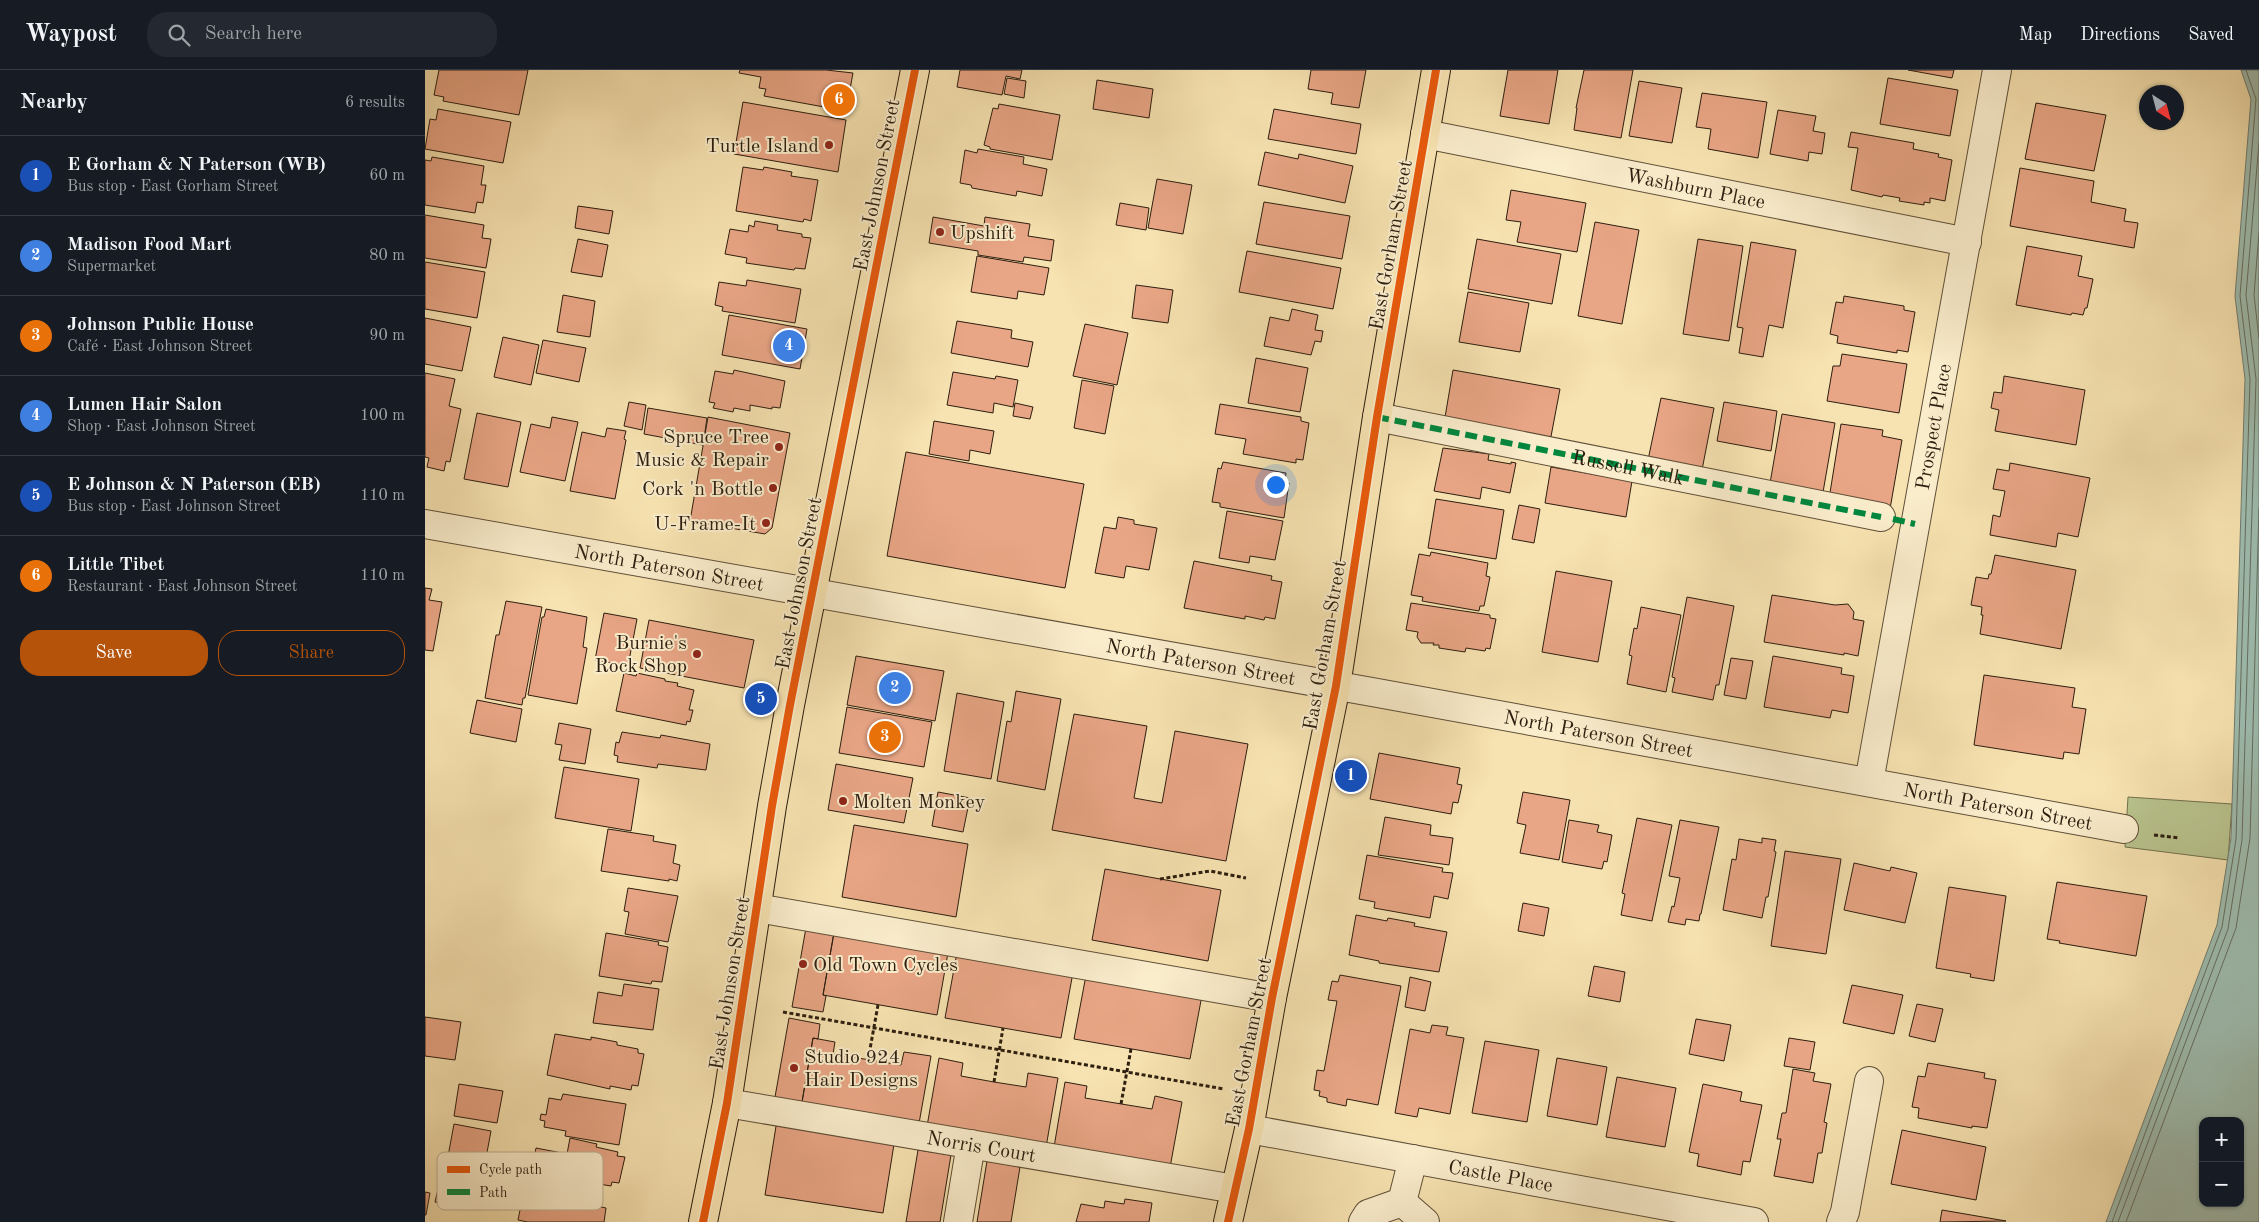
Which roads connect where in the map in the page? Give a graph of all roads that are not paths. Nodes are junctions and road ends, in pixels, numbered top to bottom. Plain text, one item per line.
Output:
1 (915, 70) edge
2 (1436, 70) edge
3 (1997, 70) edge
4 (1425, 134) junction
5 (1967, 242) junction
6 (1377, 417) junction
7 (1896, 520) junction
8 (425, 524) edge
9 (813, 593) junction
10 (1336, 686) junction
11 (1869, 782) junction
12 (2124, 829) dead end
13 (757, 908) junction
14 (1272, 998) junction
15 (1869, 1081) dead end
16 (727, 1103) junction
17 (1249, 1129) junction
18 (971, 1144) junction
19 (1413, 1159) junction
20 (1235, 1189) junction
21 (1401, 1202) junction
22 (1747, 1221) edge
23 (703, 1222) edge
24 (958, 1222) edge
25 (1228, 1222) edge
26 (1363, 1222) edge
27 (1425, 1222) edge
28 (1841, 1222) edge

1 - 9 main road, East Johnson Street
2 - 4 main road, East Gorham Street
3 - 5 street, Prospect Place
4 - 5 street, Washburn Place
4 - 6 main road, East Gorham Street
5 - 7 street, Prospect Place
6 - 7 street, Russell Walk
6 - 10 main road, East Gorham Street
7 - 11 street, Prospect Place
8 - 9 street, North Paterson Street
9 - 10 street, North Paterson Street
9 - 13 main road, East Johnson Street
10 - 11 street, North Paterson Street
10 - 14 main road, East Gorham Street
11 - 12 street, North Paterson Street
13 - 14 street
13 - 16 main road, East Johnson Street
14 - 17 main road, East Gorham Street
15 - 28 street
16 - 18 street, Norris Court
16 - 23 main road, East Johnson Street
17 - 19 street, Castle Place
17 - 20 main road, East Gorham Street
18 - 20 street, Norris Court
18 - 24 street
19 - 21 street
19 - 22 street, Castle Place
20 - 25 main road, East Gorham Street
21 - 26 street
21 - 27 street

